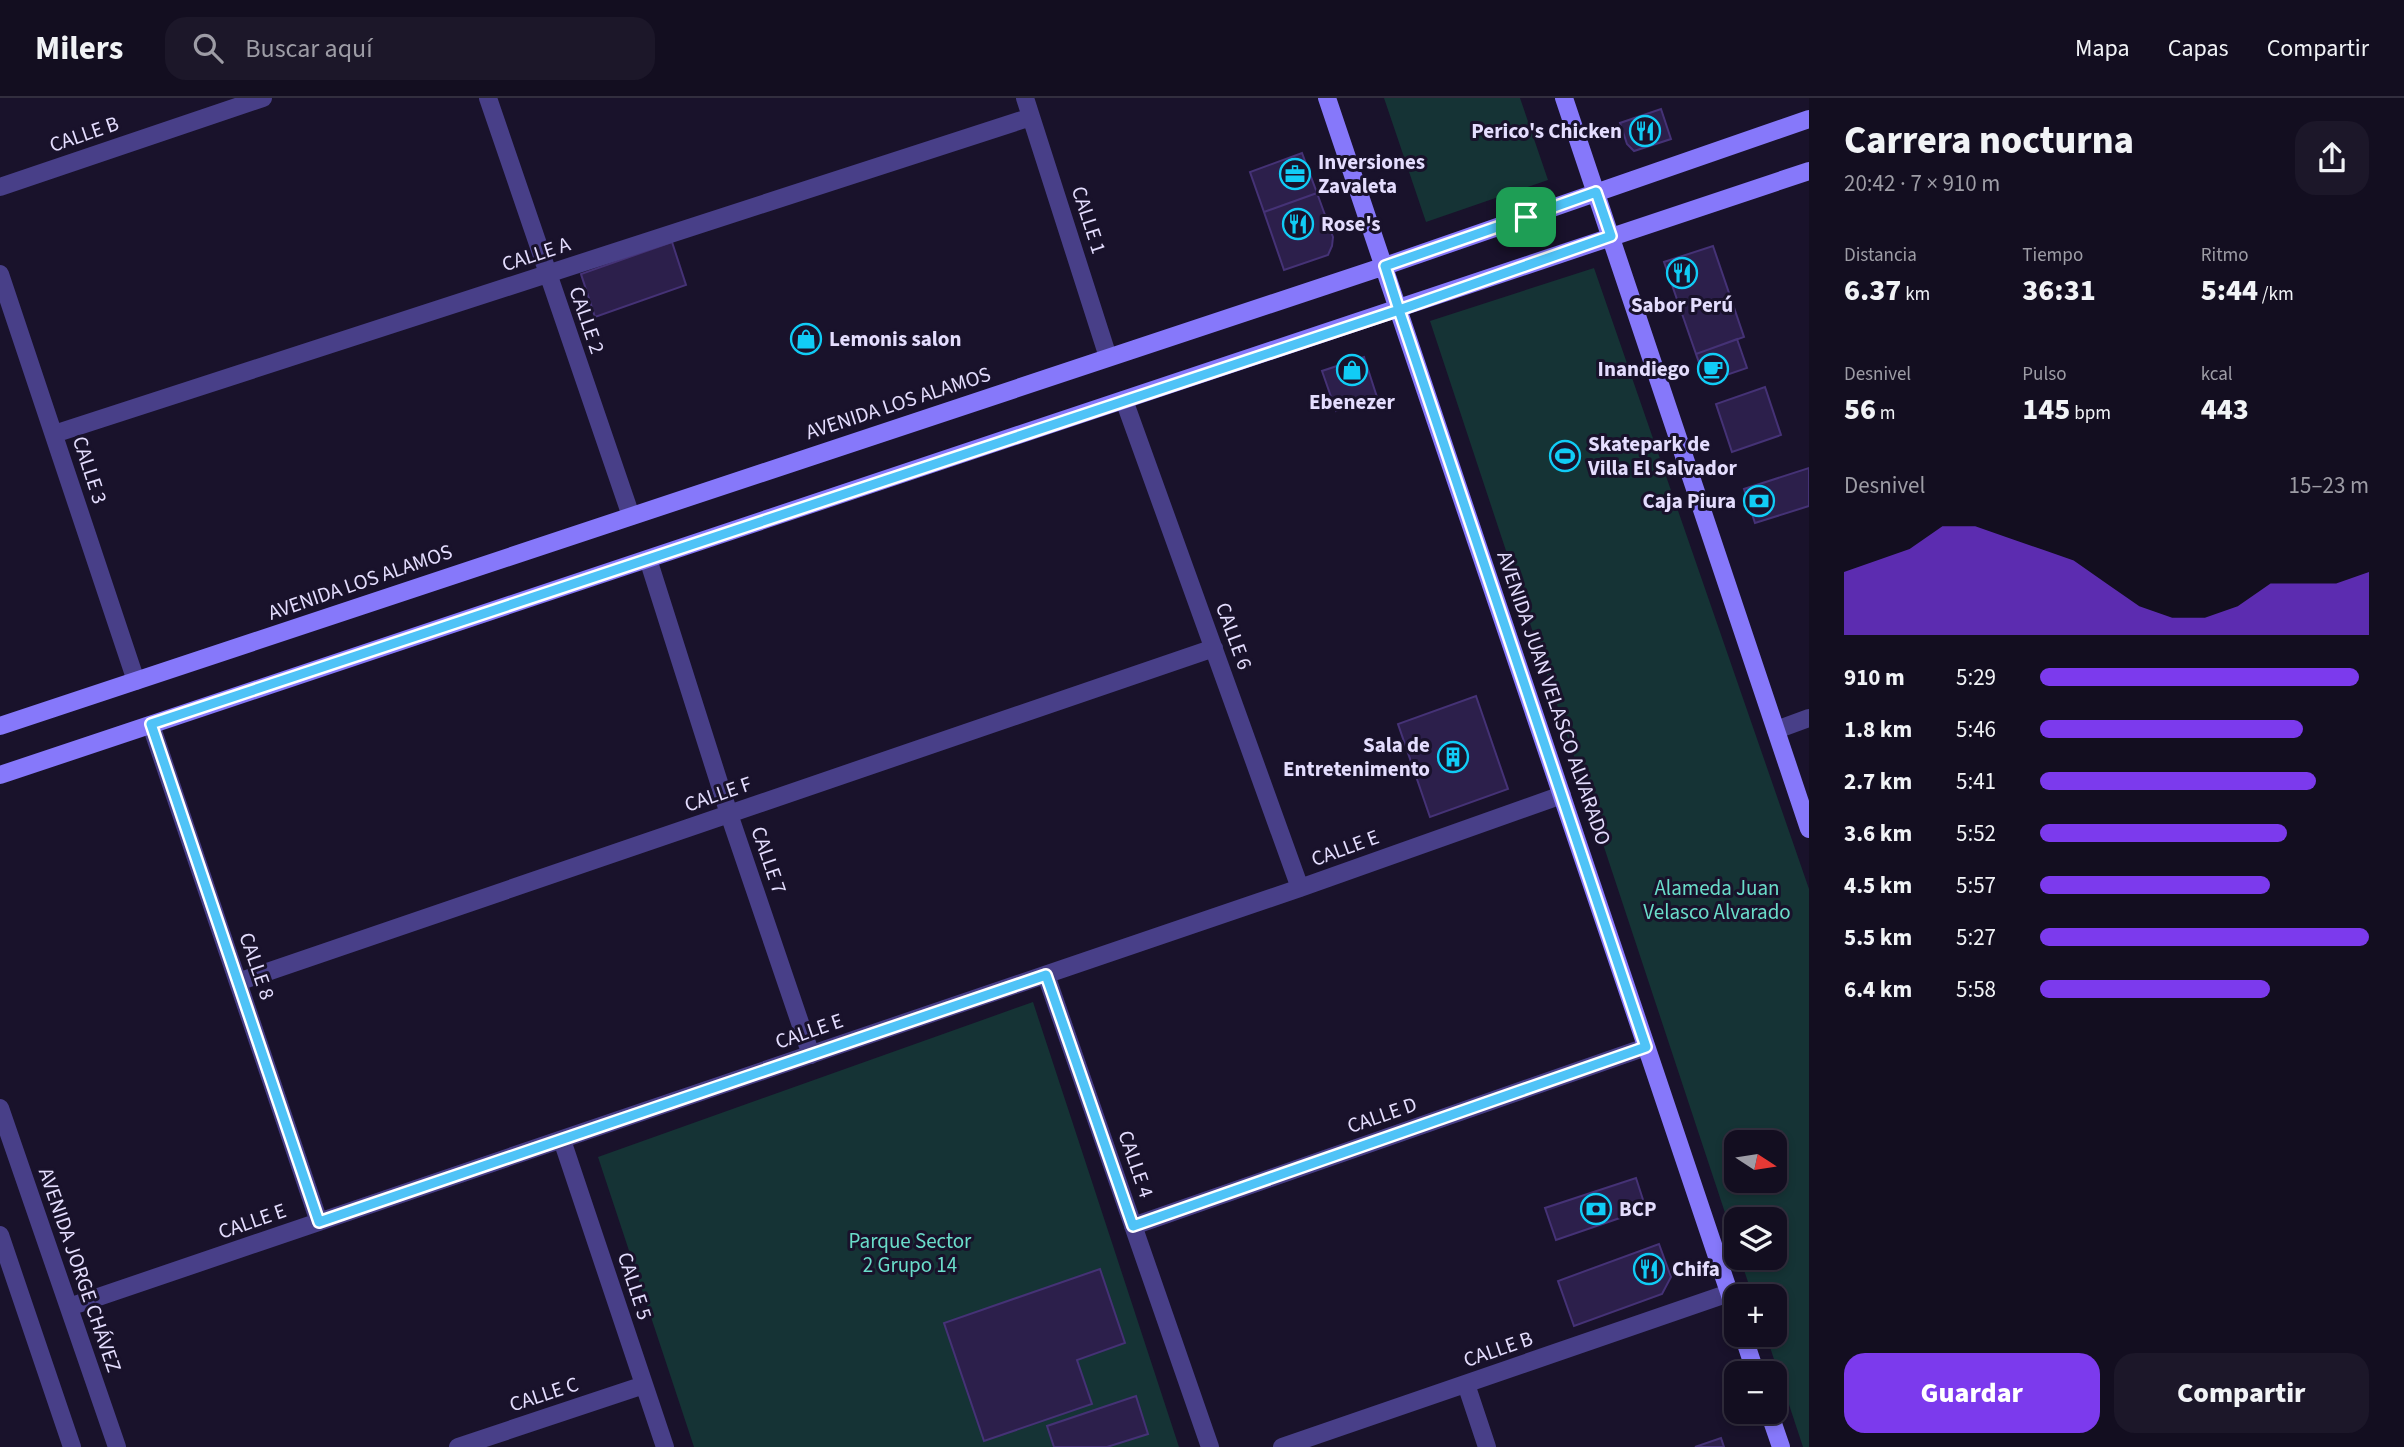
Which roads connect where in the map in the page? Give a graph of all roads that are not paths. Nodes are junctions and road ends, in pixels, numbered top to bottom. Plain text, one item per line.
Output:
1 (263, 98) edge
2 (488, 98) edge
3 (1026, 98) edge
4 (1327, 98) edge
5 (1564, 98) edge
6 (221, 105) edge
7 (1031, 117) junction
8 (1809, 119) edge
9 (1809, 171) edge
10 (0, 187) edge
11 (1596, 192) junction
12 (1611, 236) junction
13 (1385, 266) junction
14 (0, 274) edge
15 (547, 274) junction
16 (1399, 310) junction
17 (1108, 357) junction
18 (1124, 400) junction
19 (54, 434) junction
20 (631, 516) junction
21 (648, 559) junction
22 (1213, 648) junction
23 (136, 681) junction
24 (1809, 718) edge
25 (151, 724) junction
26 (0, 726) edge
27 (1776, 730) junction
28 (0, 775) edge
29 (1562, 795) junction
30 (729, 814) junction
31 (1809, 829) edge
32 (1300, 888) junction
33 (1046, 975) junction
34 (238, 982) junction
35 (1646, 1047) junction
36 (811, 1055) junction
37 (0, 1108) edge
38 (562, 1140) junction
39 (319, 1222) junction
40 (1133, 1226) junction
41 (0, 1235) edge
42 (1726, 1284) edge
43 (1724, 1295) edge
44 (69, 1307) junction
45 (1466, 1384) junction
46 (644, 1385) junction
47 (1773, 1424) edge
48 (72, 1447) edge
49 (117, 1447) edge
50 (457, 1447) edge
51 (665, 1447) edge
52 (1210, 1447) edge
53 (1282, 1447) edge
54 (1487, 1447) edge
55 (1781, 1447) edge

1 - 6 street, CALLE B
2 - 15 street, CALLE 2
3 - 7 street, CALLE 1
4 - 13 street, AVENIDA JUAN VELASCO ALVARADO
5 - 11 street
6 - 10 street, CALLE B
7 - 15 street, CALLE A
7 - 17 street, CALLE 1
8 - 11 street, AVENIDA LOS ALAMOS
9 - 12 street
11 - 12 street
11 - 13 street, AVENIDA LOS ALAMOS
12 - 16 street
12 - 27 street
13 - 16 street, AVENIDA JUAN VELASCO ALVARADO
13 - 17 street, AVENIDA LOS ALAMOS
14 - 19 street, CALLE 3
15 - 19 street, CALLE A
15 - 20 street, CALLE 2
16 - 18 street
16 - 29 street, AVENIDA JUAN VELASCO ALVARADO
17 - 20 street, AVENIDA LOS ALAMOS
18 - 21 street
18 - 22 street, CALLE 6
19 - 23 street, CALLE 3
20 - 23 street, AVENIDA LOS ALAMOS
21 - 25 street
21 - 30 street, CALLE 7
22 - 30 street, CALLE F
22 - 32 street, CALLE 6
23 - 26 street, AVENIDA LOS ALAMOS
24 - 27 street
25 - 28 street
25 - 34 street, CALLE 8
27 - 31 street
29 - 32 street, CALLE E
29 - 35 street, AVENIDA JUAN VELASCO ALVARADO
30 - 34 street, CALLE F
30 - 36 street, CALLE 7
32 - 33 street, CALLE E
33 - 36 street, CALLE E
33 - 40 street, CALLE 4
34 - 39 street, CALLE 8
35 - 40 street, CALLE D
35 - 42 street, AVENIDA JUAN VELASCO ALVARADO
36 - 38 street, CALLE E
37 - 44 street, AVENIDA JORGE CHÁVEZ
38 - 39 street, CALLE E
38 - 46 street, CALLE 5
39 - 44 street, CALLE E
40 - 52 street, CALLE 4
41 - 48 street
43 - 45 street, CALLE B
44 - 49 street, AVENIDA JORGE CHÁVEZ
45 - 53 street, CALLE B
45 - 54 street
46 - 50 street, CALLE C
46 - 51 street, CALLE 5
47 - 55 street

